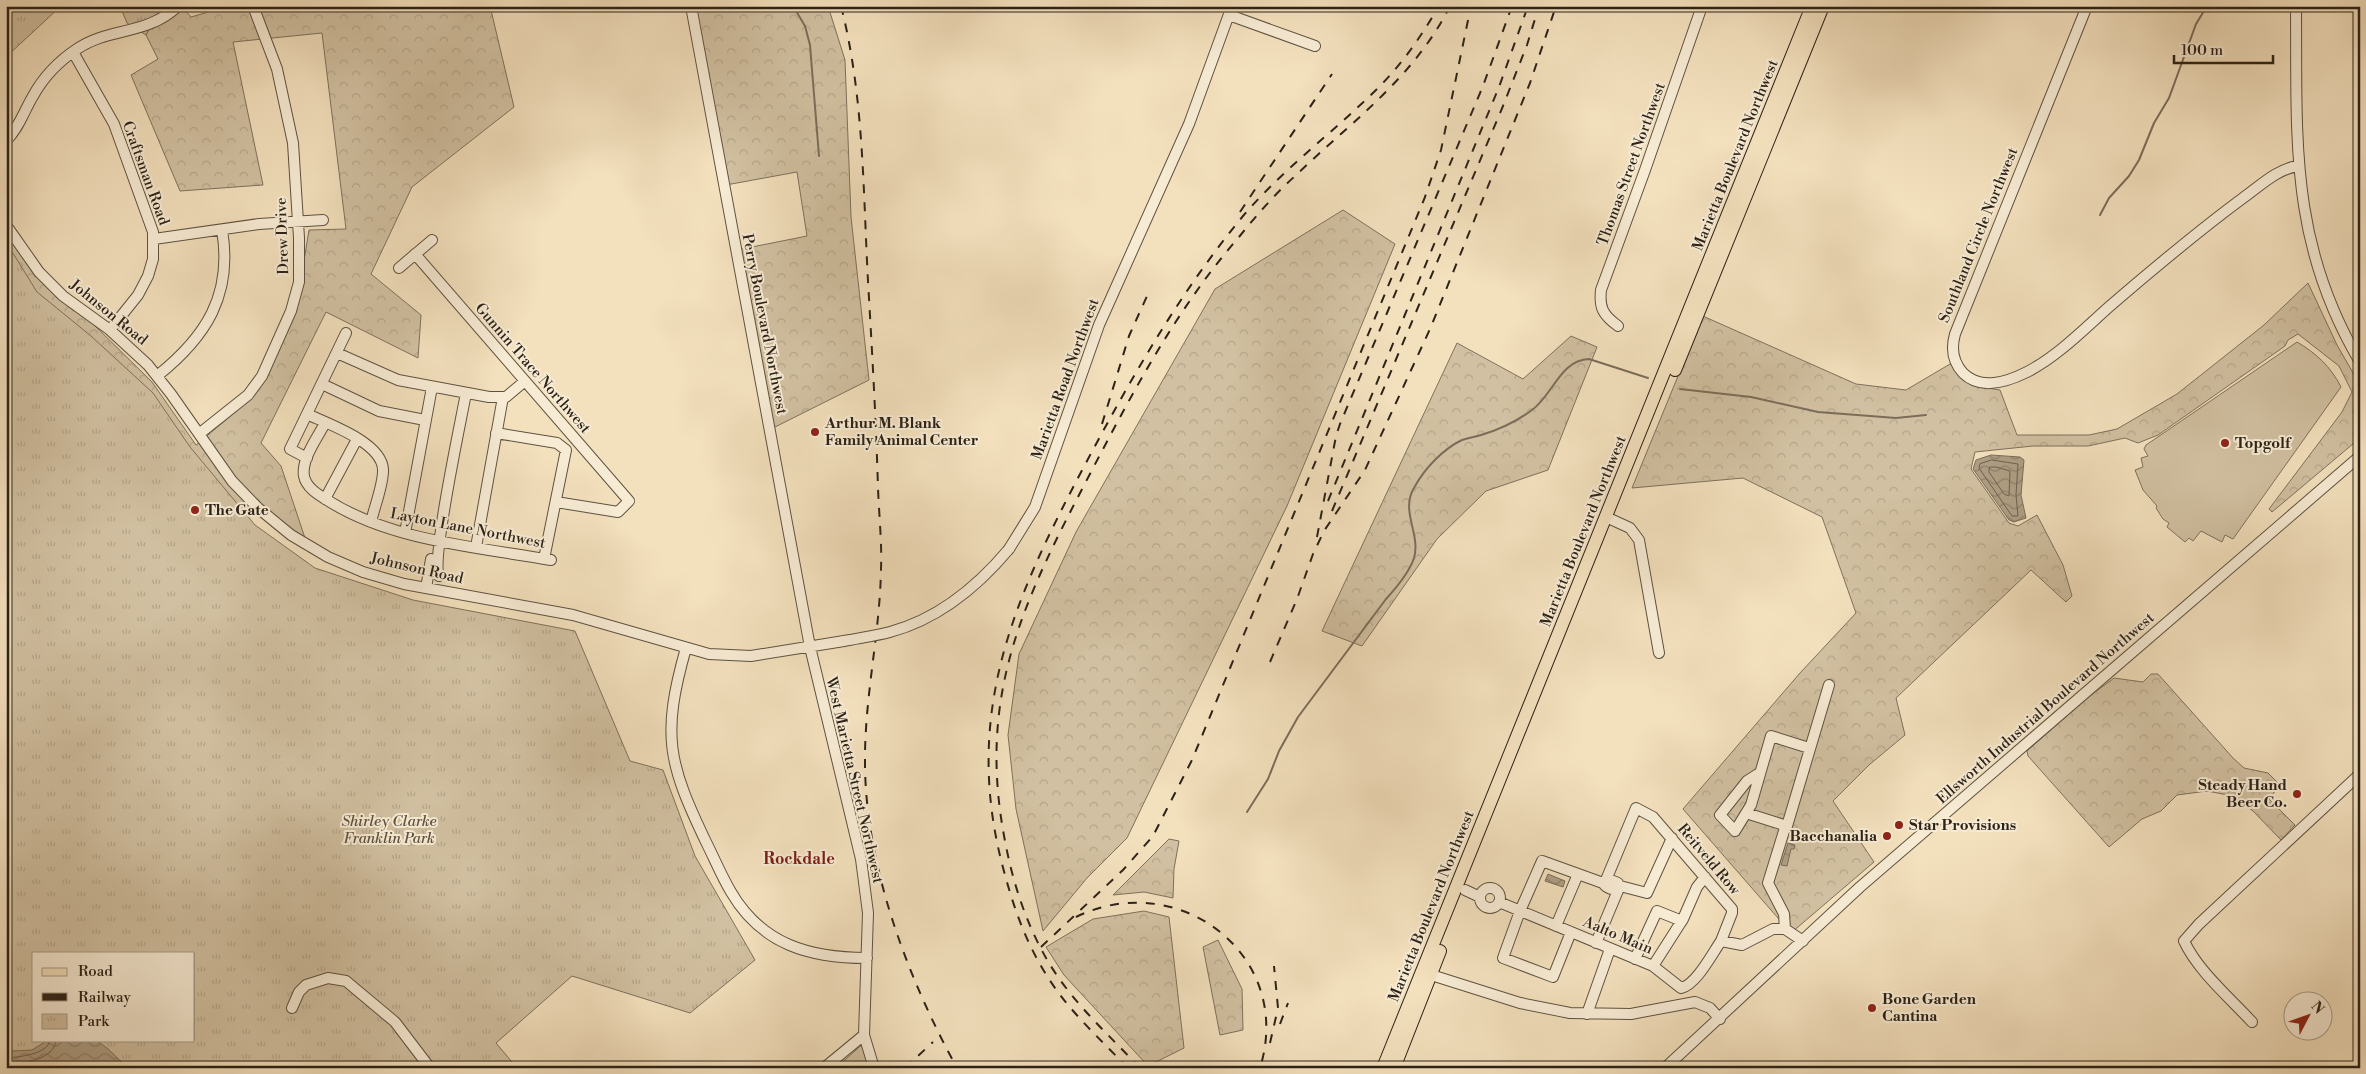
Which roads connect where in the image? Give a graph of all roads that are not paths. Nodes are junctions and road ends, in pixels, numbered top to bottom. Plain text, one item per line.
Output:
1 (178, 6) edge
2 (253, 6) edge
3 (691, 6) edge
4 (1702, 6) edge
5 (1812, 6) edge
6 (1823, 6) edge
7 (2087, 6) edge
8 (2296, 6) edge
9 (1230, 11) edge
10 (1315, 46) dead end
11 (73, 52) junction
12 (6, 141) edge
13 (2298, 166) junction
14 (323, 220) dead end
15 (298, 221) junction
16 (6, 225) edge
17 (222, 230) junction
18 (154, 239) junction
19 (432, 240) dead end
20 (415, 254) junction
21 (399, 268) dead end
22 (1618, 326) dead end
23 (110, 330) junction
24 (346, 333) dead end
25 (337, 353) junction
26 (2360, 362) edge
27 (157, 376) junction
28 (525, 382) junction
29 (322, 384) junction
30 (432, 387) junction
31 (466, 393) junction
32 (503, 397) junction
33 (307, 414) junction
34 (426, 420) junction
35 (325, 423) junction
36 (199, 434) junction
37 (496, 434) junction
38 (574, 438) junction
39 (357, 439) junction
40 (564, 448) junction
41 (2360, 456) edge
42 (307, 458) junction
43 (325, 499) junction
44 (556, 502) junction
45 (1610, 519) junction
46 (371, 522) junction
47 (405, 533) junction
48 (437, 540) junction
49 (476, 547) junction
50 (431, 589) junction
51 (810, 647) junction
52 (686, 648) junction
53 (1659, 653) dead end
54 (1828, 685) dead end
55 (1809, 748) junction
56 (1758, 774) junction
57 (2360, 774) edge
58 (1746, 814) junction
59 (1787, 826) junction
60 (1672, 838) junction
61 (1578, 874) junction
62 (1705, 877) junction
63 (1604, 881) junction
64 (1619, 887) junction
65 (1465, 890) junction
66 (1480, 897) junction
67 (1500, 902) junction
68 (1520, 911) junction
69 (1682, 921) junction
70 (1556, 926) junction
71 (1785, 929) junction
72 (1571, 932) junction
73 (1720, 941) junction
74 (1803, 942) junction
75 (1596, 943) junction
76 (1610, 949) junction
77 (867, 958) junction
78 (1635, 959) junction
79 (1653, 966) junction
80 (1426, 973) junction
81 (292, 1008) dead end
82 (1587, 1014) junction
83 (1720, 1019) junction
84 (2252, 1022) dead end
85 (864, 1035) junction
86 (430, 1068) edge
87 (824, 1068) edge
88 (874, 1068) edge
89 (1383, 1068) edge
90 (1394, 1068) edge
91 (1665, 1068) edge

1 - 11 street
2 - 15 street, Drew Drive
3 - 51 street, Perry Boulevard Northwest
4 - 22 street, Thomas Street Northwest
5 - 45 main road, Marietta Boulevard Northwest
6 - 45 main road
7 - 13 street, Southland Circle Northwest
8 - 13 street
9 - 10 street
9 - 51 street, Marietta Road Northwest, bridge
11 - 12 street
11 - 18 street, Craftsman Road
13 - 26 street
14 - 15 street
15 - 17 street
15 - 36 street, Drew Drive
16 - 23 street, Johnson Road
17 - 18 street
17 - 27 street
18 - 23 street, Craftsman Road
19 - 20 street
20 - 21 street
20 - 28 street, Gunnin Trace Northwest
23 - 27 street, Johnson Road
24 - 25 street
25 - 29 street
25 - 30 street
27 - 36 street, Johnson Road
28 - 32 street
28 - 38 street, Gunnin Trace Northwest
29 - 33 street
29 - 34 street
30 - 31 street
30 - 34 street
31 - 32 street
31 - 48 street
32 - 37 street
33 - 35 street
33 - 42 street
34 - 47 street
35 - 39 street
35 - 42 street, Layton Lane Northwest
36 - 50 street, Johnson Road
37 - 40 street
37 - 49 street
38 - 40 street
38 - 44 street, Gunnin Trace Northwest
39 - 43 street
39 - 46 street
40 - 44 street
41 - 74 street, Ellsworth Industrial Boulevard Northwest
42 - 43 street, Layton Lane Northwest
43 - 46 street, Layton Lane Northwest
44 - 49 street, Layton Lane Northwest
45 - 53 street
45 - 65 main road
45 - 80 main road, Marietta Boulevard Northwest
46 - 47 street, Layton Lane Northwest
47 - 48 street, Layton Lane Northwest
48 - 49 street, Layton Lane Northwest
48 - 50 street
48 - 50 street
50 - 52 street, Johnson Road
51 - 52 street, Johnson Road
51 - 77 street, West Marietta Street Northwest
52 - 77 street
54 - 55 street
55 - 56 street
55 - 59 street
56 - 58 street
56 - 58 street
57 - 84 street
58 - 59 street
59 - 71 street
60 - 62 street, Reitveld Row
60 - 63 street, Reitveld Row
60 - 64 street
61 - 63 street
61 - 68 street
61 - 70 street
62 - 69 street
62 - 73 street, Reitveld Row
63 - 64 street
64 - 75 street
65 - 66 street, Aalto Main
65 - 80 main road
66 - 67 street, Aalto Main
66 - 67 street, Aalto Main
67 - 68 street, Aalto Main
68 - 70 street, Aalto Main
68 - 72 street
69 - 78 street
69 - 79 street
70 - 72 street, Aalto Main
71 - 73 street
71 - 74 street
72 - 75 street, Aalto Main
73 - 79 street, Aalto Main
74 - 83 street, Ellsworth Industrial Boulevard Northwest
75 - 76 street, Aalto Main
76 - 78 street, Aalto Main
76 - 82 street
77 - 85 street, West Marietta Street Northwest
78 - 79 street, Aalto Main
80 - 82 street
80 - 89 main road, Marietta Boulevard Northwest
80 - 90 main road
81 - 86 street
82 - 83 street
83 - 91 street, Ellsworth Industrial Boulevard Northwest
85 - 87 street
85 - 88 street, West Marietta Street Northwest

